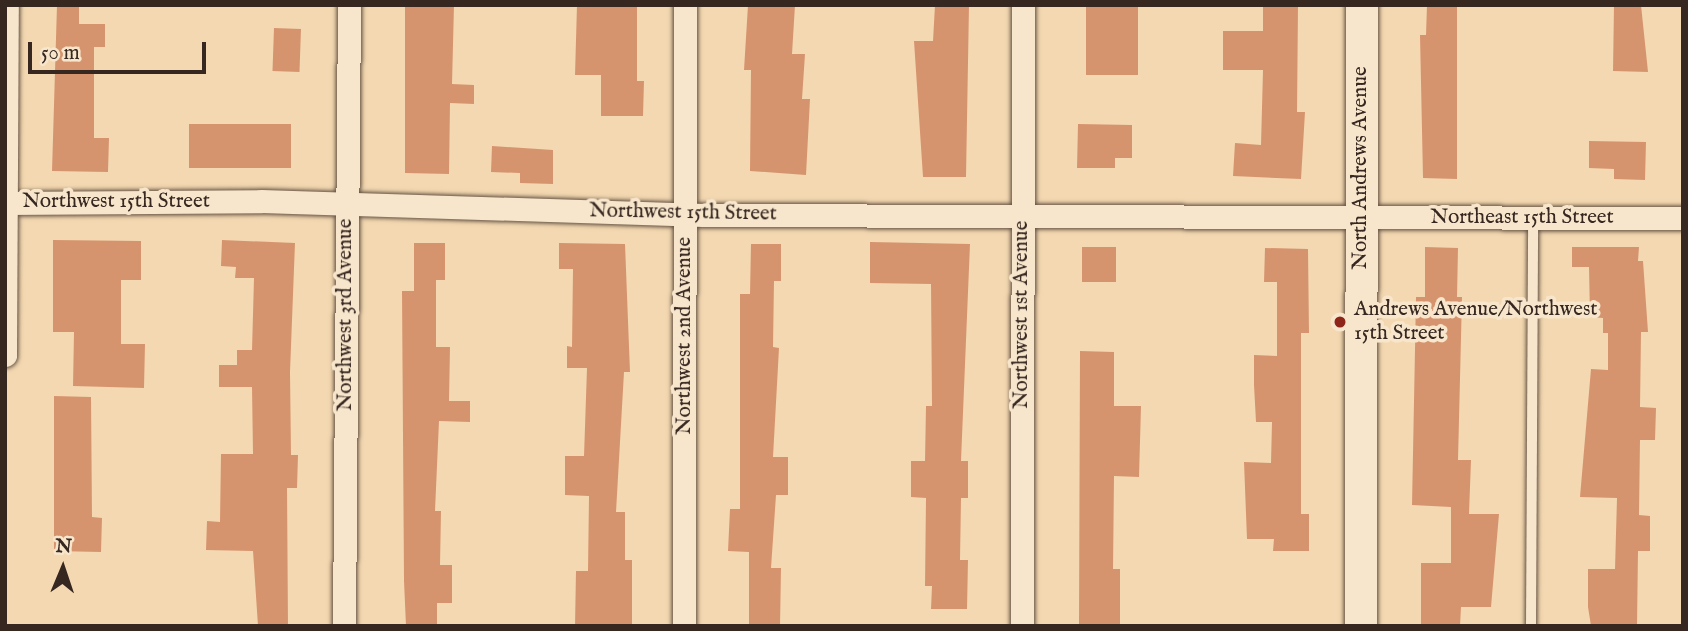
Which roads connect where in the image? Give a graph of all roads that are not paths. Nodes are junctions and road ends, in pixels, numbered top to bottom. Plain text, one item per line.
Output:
1 (6, 5) edge
2 (349, 5) edge
3 (685, 5) edge
4 (1023, 5) edge
5 (1362, 5) edge
6 (6, 203) edge
7 (347, 206) junction
8 (685, 213) junction
9 (1021, 213) junction
10 (1360, 217) junction
11 (1533, 218) junction
12 (1683, 218) edge
13 (5, 355) edge
14 (344, 626) edge
15 (684, 626) edge
16 (1022, 626) edge
17 (1361, 626) edge
18 (1531, 626) edge

1 - 6 street
2 - 7 street, Northwest 3rd Avenue
3 - 8 street, Northwest 2nd Avenue
4 - 9 street, Northwest 1st Avenue
5 - 10 main road, North Andrews Avenue
6 - 7 street, Northwest 15th Street
6 - 13 street
7 - 8 street, Northwest 15th Street
7 - 14 street, Northwest 3rd Avenue
8 - 9 street, Northwest 15th Street
8 - 15 street, Northwest 2nd Avenue
9 - 10 street, Northwest 15th Street
9 - 16 street, Northwest 1st Avenue
10 - 11 street, Northeast 15th Street
10 - 17 main road, North Andrews Avenue
11 - 12 street, Northeast 15th Street
11 - 18 lane

